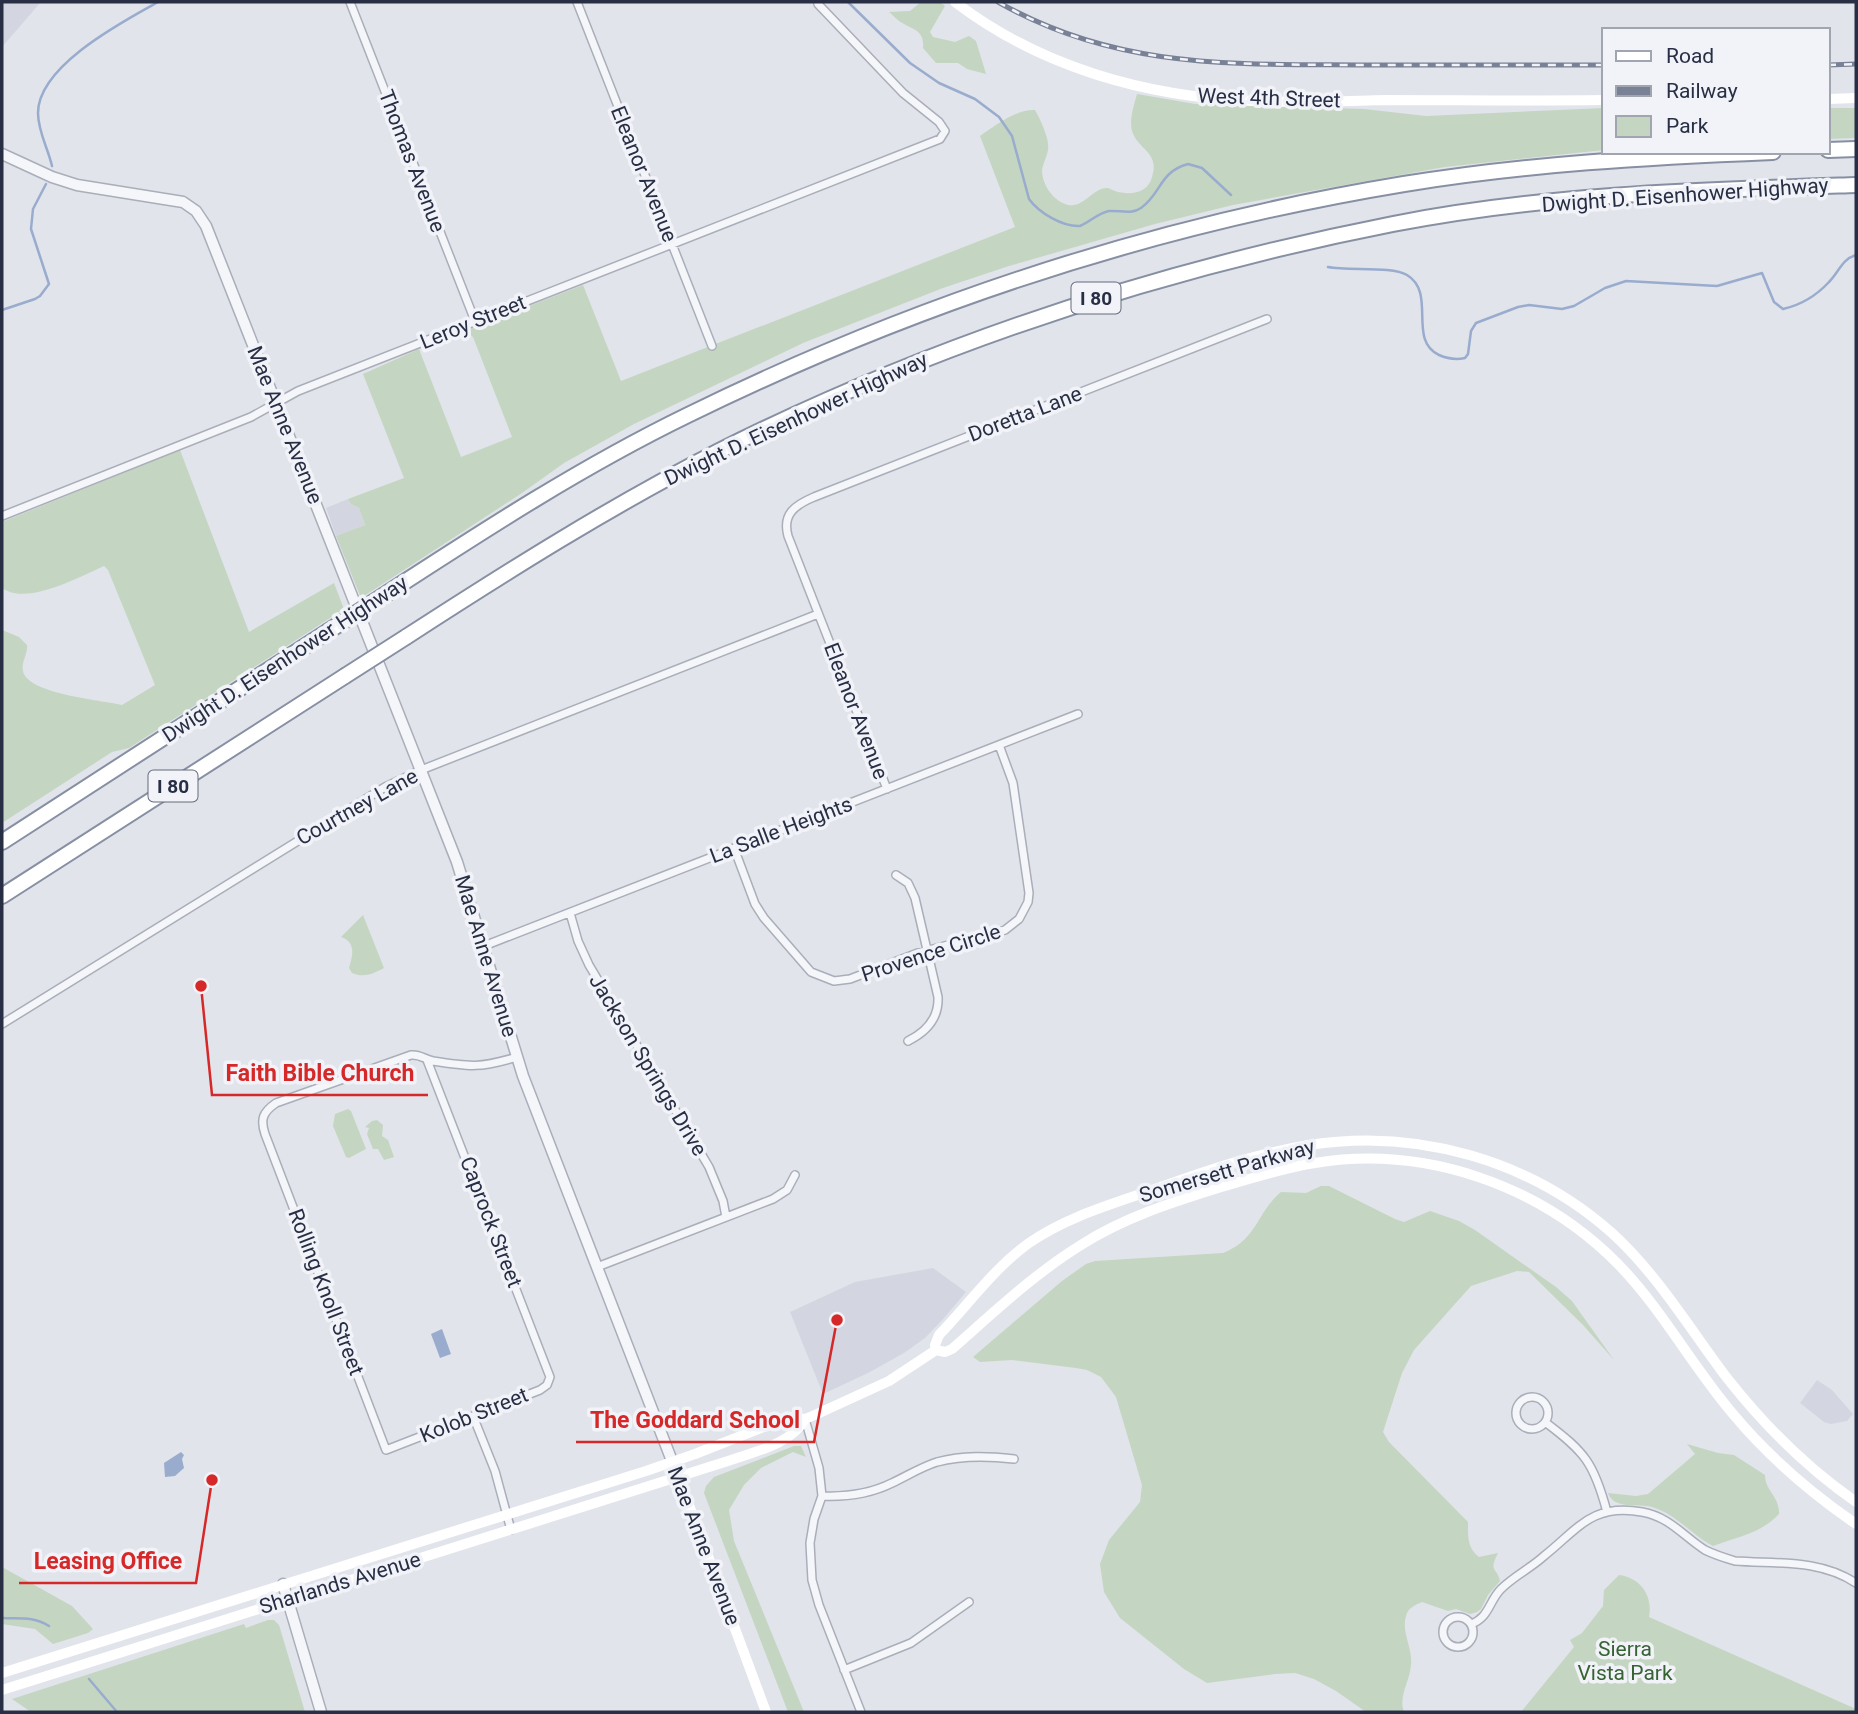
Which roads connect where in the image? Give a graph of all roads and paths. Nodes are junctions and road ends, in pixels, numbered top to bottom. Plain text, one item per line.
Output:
1 (350, 2) edge
2 (577, 2) edge
3 (955, 2) edge
4 (818, 4) dead end
5 (1830, 99) edge
6 (1856, 99) edge
7 (1602, 100) edge
8 (1856, 149) edge
9 (1830, 150) edge
10 (2, 154) edge
11 (1732, 154) edge
12 (1856, 185) edge
13 (672, 243) junction
14 (1268, 319) dead end
15 (475, 321) junction
16 (712, 346) dead end
17 (276, 402) junction
18 (2, 516) edge
19 (787, 516) joint
20 (818, 614) junction
21 (1078, 714) dead end
22 (999, 745) junction
23 (421, 770) junction
24 (887, 789) junction
25 (2, 842) edge
26 (734, 848) junction
27 (897, 875) dead end
28 (2, 896) edge
29 (570, 913) junction
30 (484, 946) junction
31 (928, 950) junction
32 (2, 1024) edge
33 (908, 1041) dead end
34 (517, 1056) junction
35 (427, 1060) junction
36 (795, 1175) dead end
37 (726, 1217) junction
38 (597, 1267) junction
39 (936, 1350) junction
40 (547, 1385) joint
41 (473, 1416) junction
42 (805, 1419) junction
43 (1545, 1422) junction
44 (401, 1444) joint
45 (1014, 1459) dead end
46 (672, 1461) junction
47 (678, 1477) junction
48 (822, 1496) junction
49 (1856, 1502) edge
50 (1607, 1512) junction
51 (507, 1514) junction
52 (1856, 1524) edge
53 (511, 1530) junction
54 (1856, 1583) edge
55 (284, 1584) junction
56 (289, 1600) junction
57 (969, 1602) dead end
58 (1471, 1624) junction
59 (844, 1670) junction
60 (2, 1673) edge
61 (2, 1690) edge
62 (321, 1712) edge
63 (766, 1712) edge
64 (861, 1712) edge

1 - 15 street, Thomas Avenue
2 - 13 street, Eleanor Avenue
3 - 7 main road, West 4th Street
4 - 13 street, Leroy Street
5 - 6 main road
8 - 9 highway, Dwight D. Eisenhower Highway
10 - 17 street, Mae Anne Avenue
11 - 25 highway, Dwight D. Eisenhower Highway / I 80, bridge
12 - 28 highway, Dwight D. Eisenhower Highway / I 80, bridge
13 - 15 street, Leroy Street
13 - 16 street, Eleanor Avenue
14 - 19 street, Doretta Lane
15 - 17 street, Leroy Street
17 - 18 street, Leroy Street
17 - 23 street, Mae Anne Avenue
19 - 20 street, Eleanor Avenue
20 - 23 street, Courtney Lane
20 - 24 street, Eleanor Avenue
21 - 22 street, La Salle Heights
22 - 24 street, La Salle Heights
22 - 31 street, Provence Circle
23 - 30 street, Mae Anne Avenue
23 - 32 street, Courtney Lane
24 - 26 street, La Salle Heights
26 - 29 street, La Salle Heights
26 - 31 street, Provence Circle
27 - 31 street
29 - 30 street, La Salle Heights
29 - 37 street, Jackson Springs Drive
30 - 34 street, Mae Anne Avenue
31 - 33 street
34 - 35 street
34 - 38 street, Mae Anne Avenue
35 - 40 street, Caprock Street
35 - 44 street, Rolling Knoll Street
36 - 37 street
37 - 38 street
38 - 46 street, Mae Anne Avenue
39 - 42 main road, Somersett Parkway
39 - 49 main road, Somersett Parkway
39 - 52 main road, Somersett Parkway
40 - 41 street, Kolob Street
41 - 44 street, Kolob Street
41 - 51 street
42 - 46 main road, Somersett Parkway
42 - 47 main road, Somersett Parkway
42 - 48 street
43 - 43 street
43 - 50 street
45 - 48 street
46 - 47 main road, Mae Anne Avenue
46 - 51 main road, Sharlands Avenue
47 - 53 main road, Sharlands Avenue
47 - 63 main road, Mae Anne Avenue
48 - 59 street
50 - 54 street
50 - 58 street
51 - 53 street
51 - 55 main road, Sharlands Avenue
53 - 56 main road, Sharlands Avenue
55 - 56 street
55 - 60 main road, Sharlands Avenue
56 - 61 main road, Sharlands Avenue
56 - 62 street
57 - 59 street
58 - 58 street
59 - 64 street

